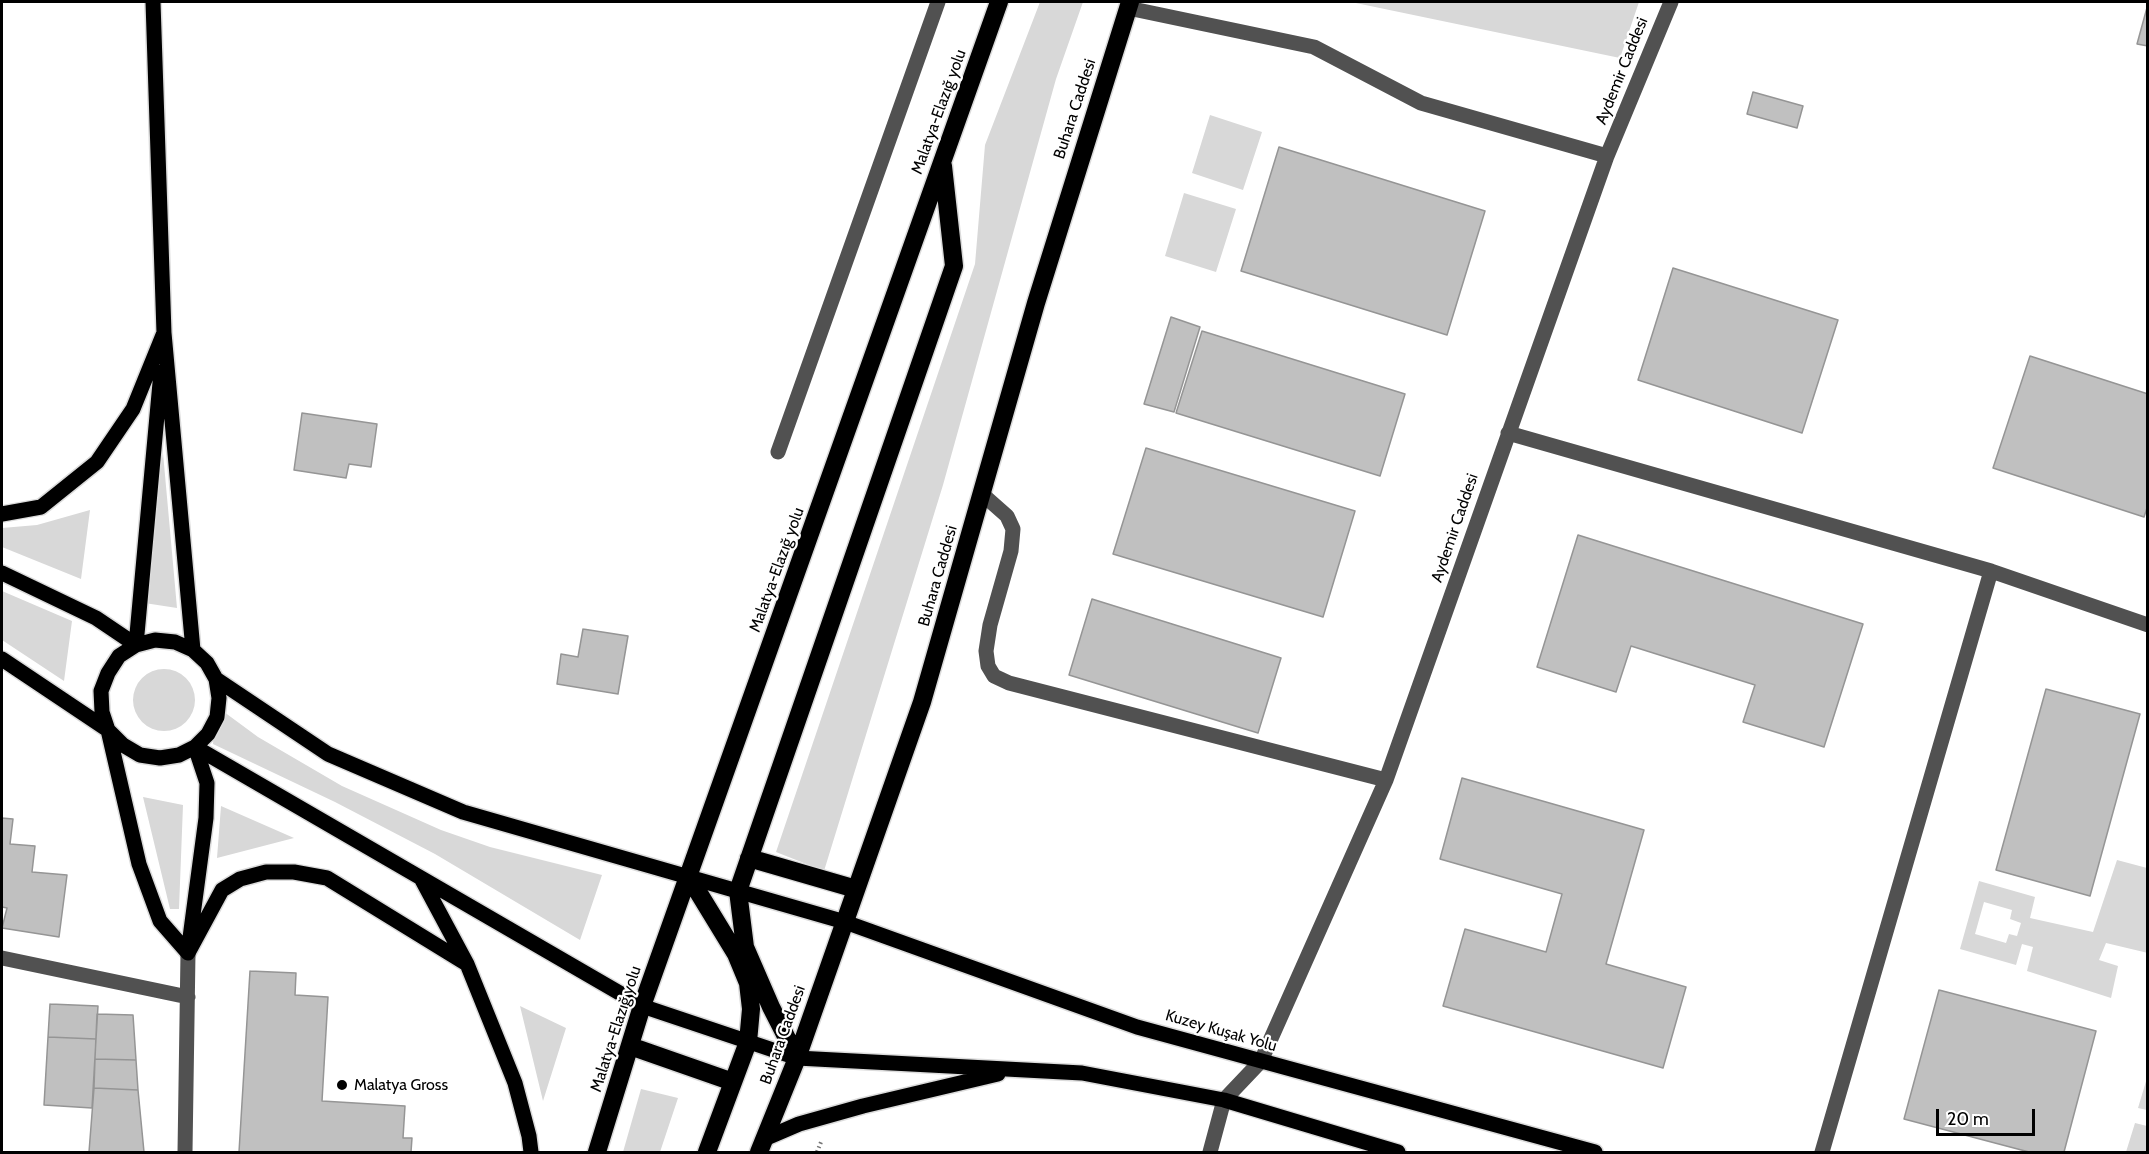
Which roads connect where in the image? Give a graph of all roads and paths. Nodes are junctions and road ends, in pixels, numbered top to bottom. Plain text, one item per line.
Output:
1 (153, 2) edge
2 (938, 2) edge
3 (999, 2) edge
4 (1671, 2) edge
5 (1129, 5) edge
6 (1607, 156) junction
7 (943, 160) junction
8 (164, 333) junction
9 (1508, 433) junction
10 (778, 452) dead end
11 (981, 493) junction
12 (2, 514) edge
13 (1991, 572) junction
14 (2, 573) edge
15 (2148, 625) edge
16 (136, 645) junction
17 (193, 650) junction
18 (2, 658) edge
19 (216, 679) junction
20 (108, 730) junction
21 (195, 747) junction
22 (1386, 780) junction
23 (750, 858) junction
24 (689, 877) junction
25 (422, 880) junction
26 (856, 890) junction
27 (738, 891) junction
28 (845, 922) junction
29 (188, 953) junction
30 (2, 958) edge
31 (467, 964) junction
32 (188, 997) junction
33 (642, 1006) junction
34 (748, 1042) junction
35 (630, 1046) junction
36 (797, 1058) junction
37 (1261, 1061) junction
38 (1020, 1070) junction
39 (733, 1082) junction
40 (1224, 1100) junction
41 (761, 1146) edge
42 (185, 1152) edge
43 (531, 1152) edge
44 (597, 1152) edge
45 (707, 1152) edge
46 (1210, 1152) edge
47 (1398, 1152) edge
48 (1595, 1152) edge
49 (1822, 1152) edge

1 - 8 main road
2 - 10 street
3 - 7 highway, Malatya-Elazığ yolu
4 - 6 street, Aydemir Caddesi
5 - 6 street
5 - 11 highway, Buhara Caddesi
6 - 9 street, Aydemir Caddesi
7 - 23 highway
7 - 24 highway, Malatya-Elazığ yolu
8 - 12 main road
8 - 16 main road
8 - 17 main road
9 - 13 street
9 - 22 street, Aydemir Caddesi
11 - 22 street
11 - 26 highway, Buhara Caddesi
13 - 15 street
13 - 49 street
14 - 16 main road
16 - 17 main road
16 - 20 main road
17 - 19 main road
18 - 20 main road
19 - 21 main road
19 - 24 main road, Kuzey Kuşak Yolu
20 - 21 main road
20 - 29 main road
21 - 25 main road
21 - 29 main road
22 - 37 street, Aydemir Caddesi
23 - 26 highway
23 - 27 highway
24 - 27 main road, Kuzey Kuşak Yolu
24 - 33 highway, Malatya-Elazığ yolu
24 - 34 highway
25 - 31 main road
25 - 33 main road
26 - 28 highway, Buhara Caddesi
27 - 28 main road, Kuzey Kuşak Yolu
27 - 36 highway
28 - 36 highway, Buhara Caddesi
28 - 37 main road, Kuzey Kuşak Yolu
29 - 31 main road
29 - 32 street
30 - 32 street
31 - 43 main road
32 - 42 street
33 - 34 main road
33 - 35 highway, Malatya-Elazığ yolu
34 - 36 main road
34 - 39 highway
35 - 39 highway
35 - 44 highway, Malatya-Elazığ yolu
36 - 38 main road
36 - 41 highway, Buhara Caddesi
37 - 40 street, Aydemir Caddesi
37 - 48 main road, Kuzey Kuşak Yolu
38 - 40 main road
38 - 41 main road
39 - 45 highway
40 - 46 street
40 - 47 main road

